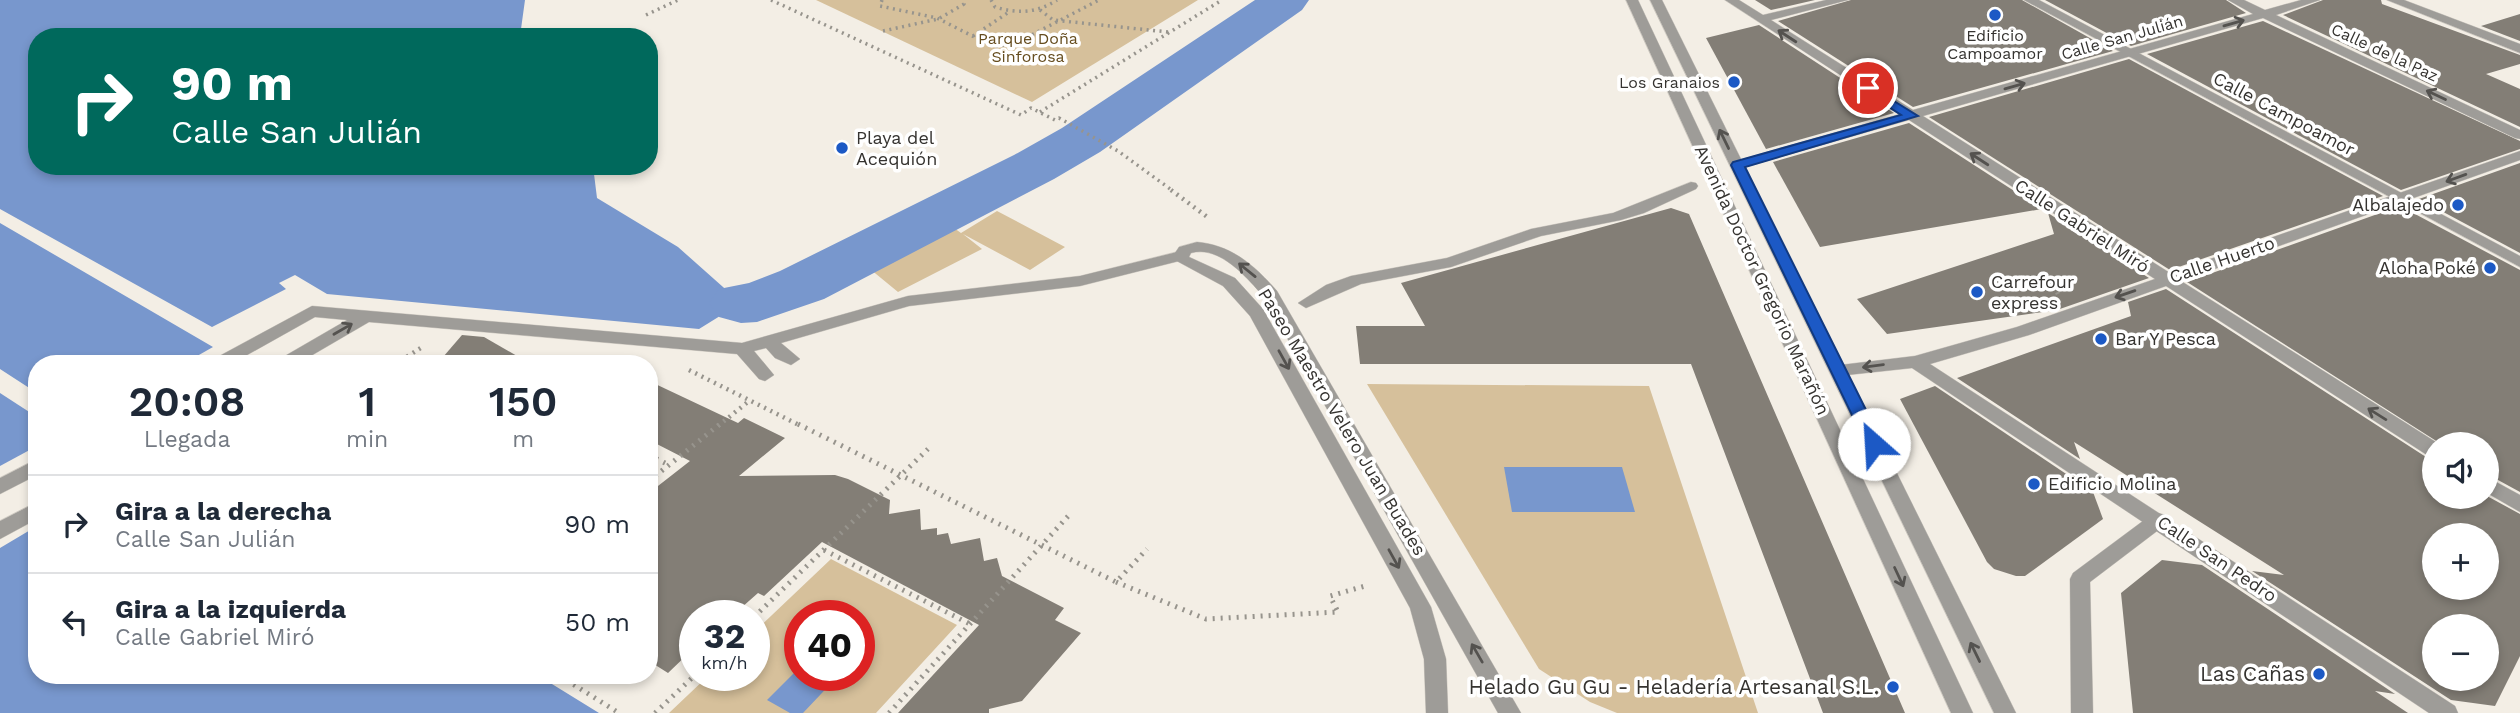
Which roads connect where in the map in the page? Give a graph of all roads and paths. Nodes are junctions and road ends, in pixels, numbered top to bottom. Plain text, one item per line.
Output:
1 (678, 0) edge
2 (771, 0) edge
3 (882, 0) edge
4 (962, 0) edge
5 (991, 0) edge
6 (1057, 0) edge
7 (1099, 0) edge
8 (1222, 0) edge
9 (1632, 0) edge
10 (1656, 0) edge
11 (1731, 0) edge
12 (1842, 0) edge
13 (2030, 0) edge
14 (2234, 0) edge
15 (2314, 0) edge
16 (2393, 0) edge
17 (1040, 10) junction
18 (1009, 12) junction
19 (2264, 14) junction
20 (646, 15) dead end
21 (937, 19) junction
22 (1760, 19) junction
23 (1059, 20) junction
24 (883, 32) dead end
25 (1169, 32) junction
26 (972, 37) junction
27 (2520, 50) edge
28 (2130, 53) junction
29 (1040, 112) junction
30 (1911, 116) junction
31 (2520, 135) edge
32 (2520, 155) edge
33 (1737, 165) junction
34 (1691, 186) dead end
35 (2400, 198) junction
36 (1210, 219) dead end
37 (1181, 256) junction
38 (2520, 262) edge
39 (2166, 280) junction
40 (1306, 303) dead end
41 (366, 316) junction
42 (769, 341) junction
43 (742, 349) junction
44 (234, 355) edge
45 (299, 355) edge
46 (791, 359) dead end
47 (1914, 362) junction
48 (680, 366) dead end
49 (1838, 370) junction
50 (765, 375) dead end
51 (749, 401) junction
52 (2422, 442) edge
53 (928, 449) dead end
54 (658, 460) edge
55 (668, 465) junction
56 (28, 471) edge
57 (658, 473) edge
58 (899, 477) junction
59 (0, 487) edge
60 (2499, 492) edge
61 (2520, 505) edge
62 (28, 514) edge
63 (1070, 514) dead end
64 (2158, 520) junction
65 (0, 531) edge
66 (1042, 546) junction
67 (1147, 549) dead end
68 (824, 550) junction
69 (1116, 582) junction
70 (1364, 586) dead end
71 (770, 602) edge
72 (970, 624) junction
73 (573, 684) edge
74 (679, 690) edge
75 (620, 713) edge
76 (655, 713) edge
77 (890, 713) edge
78 (1437, 713) edge
79 (1510, 713) edge
80 (1962, 713) edge
81 (2005, 713) edge
82 (2082, 713) edge
83 (2448, 713) edge

1 - 20 path
2 - 29 path
3 - 21 path
4 - 21 path
5 - 18 path
6 - 17 path
7 - 23 path
8 - 25 path
9 -> 80 street, Avenida Doctor Gregorio Marañón
33 -> 10 street, Avenida Doctor Gregorio Marañón
11 - 22 street, Calle Gabriel Miró
12 - 22 street
13 - 28 street, Calle Campoamor
14 - 19 street, Calle de la Paz
15 - 19 street, Calle San Julián
16 - 27 street
17 - 18 path
17 - 23 path
18 - 26 path
28 -> 19 street, Calle San Julián
31 -> 19 street, Calle de la Paz
21 - 24 path
21 - 26 path
30 -> 22 street, Calle Gabriel Miró
23 - 25 path
23 - 26 path
25 - 29 path
30 -> 28 street, Calle San Julián
28 - 35 street, Calle Campoamor
29 - 36 path
30 - 33 street, Calle San Julián
39 -> 30 street, Calle Gabriel Miró
32 -> 35 street, Calle Huerto
33 - 49 street, Avenida Doctor Gregorio Marañón
34 - 40 street
35 - 38 street, Calle Campoamor
35 - 39 street, Calle Huerto
37 - 42 street
37 -> 78 street, Paseo Maestro Velero Juan Buades
79 -> 37 street, Paseo Maestro Velero Juan Buades
39 -> 47 street, Calle Huerto
52 -> 39 street, Calle Gabriel Miró
41 - 43 street
41 - 44 street
45 -> 41 street
42 - 43 street
42 - 46 street
43 - 50 street
47 -> 49 street, Calle Huerto
47 - 64 street, Calle San Pedro
48 - 51 path
81 -> 49 street, Avenida Doctor Gregorio Marañón
51 - 55 path
51 - 58 path
53 - 58 path
54 - 55 path
55 - 57 path
56 - 59 street
58 - 66 path
58 - 68 path
60 - 61 street
62 - 65 street
63 - 66 path
64 - 82 street
64 - 83 street, Calle San Pedro
66 - 69 path
66 - 72 path
67 - 69 path
68 - 71 path
68 - 72 path
69 - 70 path
72 - 77 path
73 - 75 path
74 - 76 path

